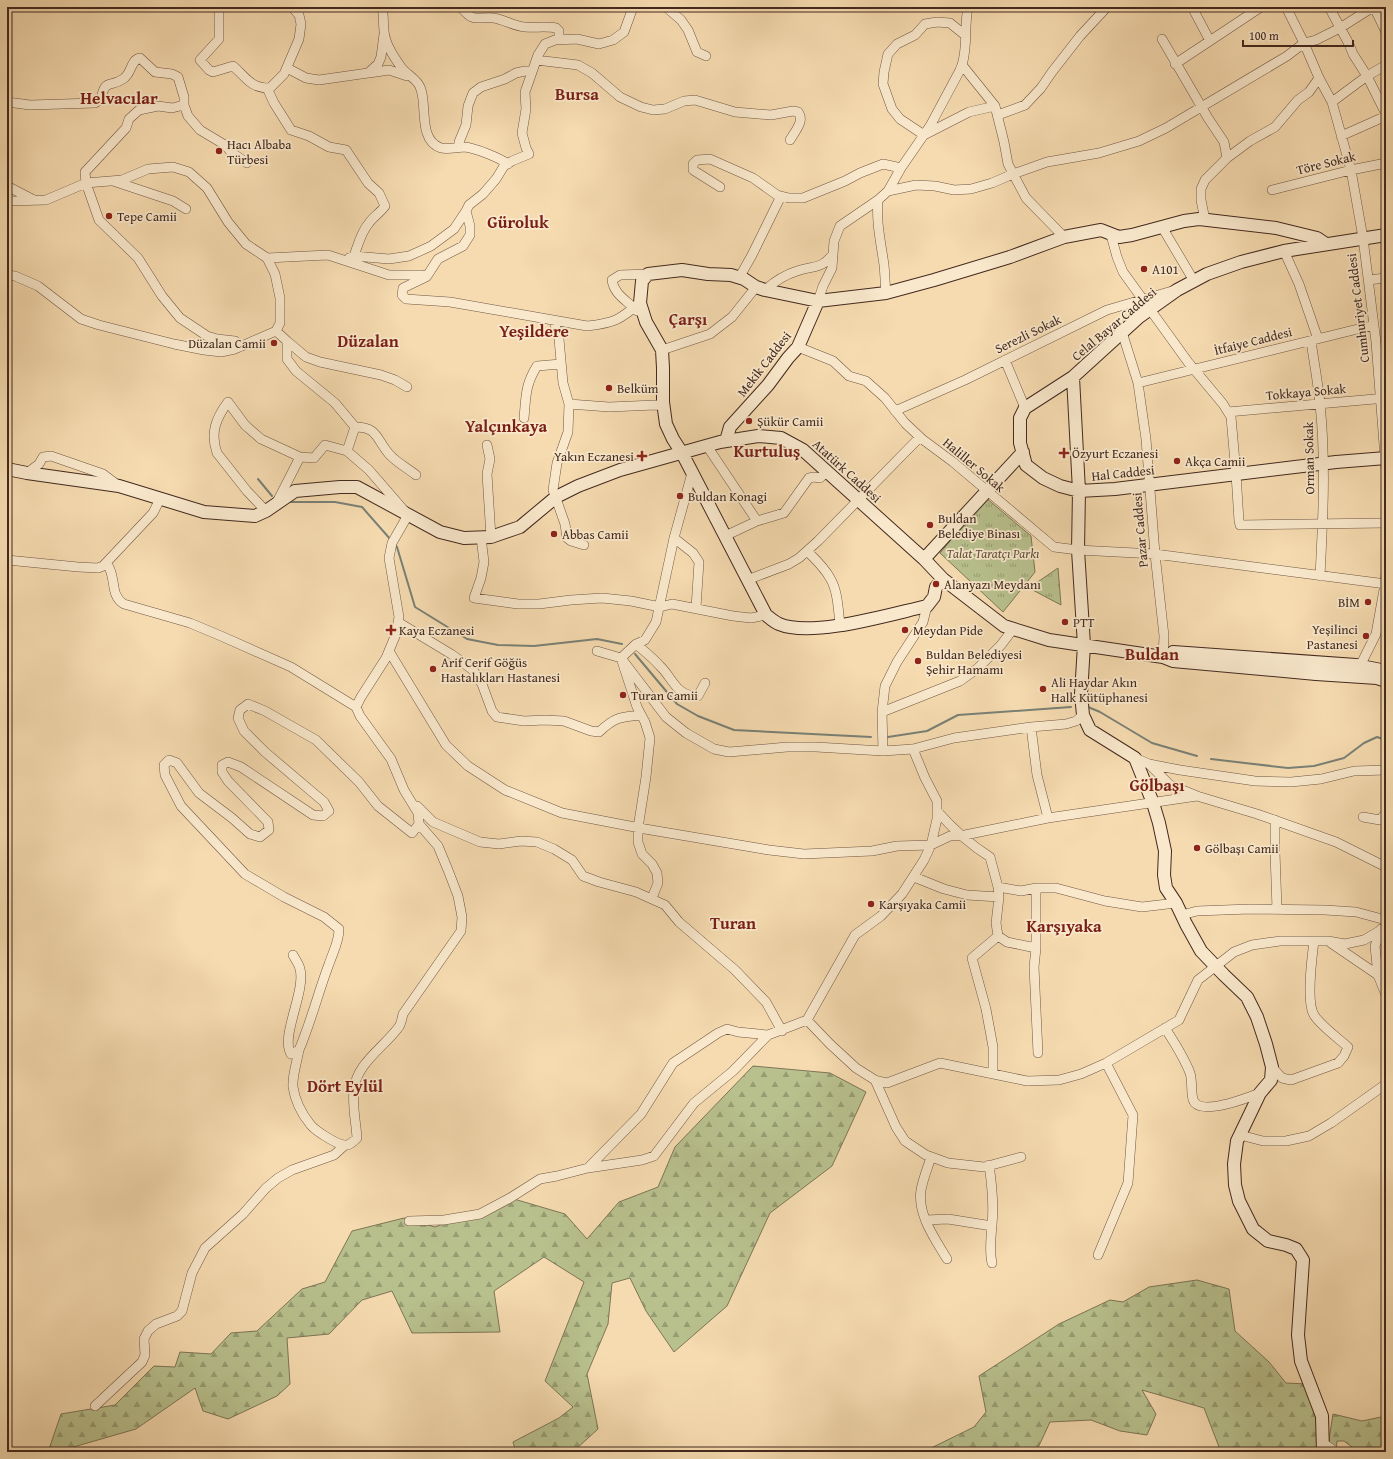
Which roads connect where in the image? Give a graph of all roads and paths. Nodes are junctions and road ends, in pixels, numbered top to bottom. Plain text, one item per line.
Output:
1 (219, 7) edge
2 (292, 7) edge
3 (382, 7) edge
4 (461, 7) edge
5 (631, 7) edge
6 (666, 7) edge
7 (968, 7) edge
8 (1107, 7) edge
9 (1192, 7) edge
10 (1261, 7) edge
11 (1286, 7) edge
12 (1329, 7) edge
13 (1374, 7) edge
14 (1340, 28) junction
15 (1386, 32) edge
16 (384, 33) junction
17 (965, 35) junction
18 (559, 39) junction
19 (1162, 39) dead end
20 (1210, 40) junction
21 (1304, 43) junction
22 (706, 56) dead end
23 (536, 60) junction
24 (1175, 64) junction
25 (962, 65) junction
26 (1386, 65) edge
27 (287, 68) junction
28 (532, 71) junction
29 (368, 73) junction
30 (1367, 76) junction
31 (412, 78) junction
32 (1319, 78) junction
33 (267, 88) junction
34 (7, 102) edge
35 (1332, 102) junction
36 (184, 105) junction
37 (995, 106) junction
38 (1201, 107) junction
39 (998, 115) junction
40 (1386, 115) edge
41 (924, 135) junction
42 (1341, 136) junction
43 (790, 140) dead end
44 (459, 147) junction
45 (1227, 158) junction
46 (247, 162) dead end
47 (1386, 163) edge
48 (508, 164) junction
49 (901, 168) junction
50 (1350, 170) junction
51 (1013, 174) junction
52 (113, 181) junction
53 (86, 183) junction
54 (7, 186) edge
55 (720, 187) dead end
56 (1272, 190) dead end
57 (888, 191) junction
58 (781, 196) junction
59 (34, 200) junction
60 (878, 200) junction
61 (7, 201) edge
62 (186, 209) dead end
63 (466, 211) junction
64 (1205, 220) junction
65 (1162, 227) junction
66 (1111, 234) junction
67 (1386, 235) edge
68 (1064, 237) junction
69 (1363, 238) junction
70 (1326, 244) junction
71 (1284, 251) junction
72 (833, 254) junction
73 (354, 256) junction
74 (267, 258) junction
75 (344, 260) junction
76 (648, 274) junction
77 (7, 275) edge
78 (427, 276) junction
79 (739, 278) junction
80 (1386, 278) edge
81 (1368, 280) junction
82 (1194, 281) junction
83 (760, 289) junction
84 (1176, 290) junction
85 (886, 293) junction
86 (1143, 299) junction
87 (818, 301) junction
88 (637, 306) junction
89 (1150, 309) junction
90 (554, 321) junction
91 (1374, 326) junction
92 (276, 331) junction
93 (1122, 332) junction
94 (1314, 340) junction
95 (286, 341) junction
96 (240, 347) junction
97 (798, 347) junction
98 (662, 350) junction
99 (1005, 360) junction
100 (561, 364) junction
101 (1194, 369) junction
102 (1073, 377) junction
103 (1138, 383) junction
104 (407, 387) dead end
105 (1383, 399) edge
106 (569, 404) junction
107 (1320, 404) junction
108 (664, 406) junction
109 (1025, 408) junction
110 (895, 412) junction
111 (1228, 412) junction
112 (524, 418) dead end
113 (355, 427) junction
114 (920, 437) junction
115 (726, 441) junction
116 (487, 445) dead end
117 (707, 446) junction
118 (347, 451) junction
119 (684, 452) junction
120 (1023, 452) junction
121 (300, 457) junction
122 (1386, 462) edge
123 (1323, 464) junction
124 (7, 470) edge
125 (827, 471) junction
126 (27, 473) junction
127 (692, 473) junction
128 (1236, 474) junction
129 (416, 475) dead end
130 (1149, 485) junction
131 (119, 486) junction
132 (1079, 491) junction
133 (986, 492) junction
134 (556, 497) junction
135 (160, 499) junction
136 (858, 499) junction
137 (277, 503) junction
138 (266, 511) junction
139 (408, 515) junction
140 (757, 521) junction
141 (1322, 523) junction
142 (1386, 524) edge
143 (725, 536) junction
144 (486, 537) junction
145 (674, 538) junction
146 (584, 545) dead end
147 (807, 550) junction
148 (1078, 550) junction
149 (1155, 554) junction
150 (924, 559) junction
151 (7, 560) edge
152 (106, 564) junction
153 (1386, 573) edge
154 (1320, 576) junction
155 (943, 579) junction
156 (747, 580) junction
157 (1386, 584) edge
158 (927, 606) junction
159 (660, 607) junction
160 (696, 608) junction
161 (766, 615) junction
162 (398, 622) junction
163 (840, 624) junction
164 (1013, 629) junction
165 (636, 644) junction
166 (1084, 645) junction
167 (597, 650) dead end
168 (389, 651) junction
169 (1163, 657) junction
170 (621, 658) junction
171 (1360, 666) junction
172 (1386, 671) edge
173 (1354, 677) junction
174 (1386, 681) edge
175 (705, 683) dead end
176 (356, 707) junction
177 (882, 712) junction
178 (641, 715) junction
179 (1083, 715) junction
180 (1031, 727) junction
181 (913, 749) junction
182 (883, 751) junction
183 (1135, 758) junction
184 (1149, 764) junction
185 (1386, 770) edge
186 (1197, 796) junction
187 (408, 797) junction
188 (1153, 803) junction
189 (937, 811) junction
190 (1386, 815) edge
191 (1363, 817) dead end
192 (1048, 818) junction
193 (1275, 820) junction
194 (419, 824) junction
195 (638, 828) junction
196 (961, 835) junction
197 (931, 846) junction
198 (1386, 867) edge
199 (914, 877) junction
200 (998, 888) junction
201 (1036, 888) junction
202 (1000, 897) junction
203 (652, 898) junction
204 (1176, 903) junction
205 (1277, 909) junction
206 (1182, 915) junction
207 (1386, 920) edge
208 (1381, 930) junction
209 (998, 936) junction
210 (1314, 941) junction
211 (1328, 941) junction
212 (1036, 948) junction
213 (293, 955) dead end
214 (1215, 966) junction
215 (1378, 975) junction
216 (1386, 995) edge
217 (807, 1020) junction
218 (1165, 1028) junction
219 (782, 1031) junction
220 (768, 1035) junction
221 (299, 1050) junction
222 (1038, 1053) dead end
223 (1106, 1063) junction
224 (1272, 1066) junction
225 (993, 1074) junction
226 (875, 1080) junction
227 (1386, 1084) edge
228 (1260, 1093) junction
229 (1240, 1135) junction
230 (344, 1145) junction
231 (931, 1157) junction
232 (1021, 1157) dead end
233 (989, 1165) junction
234 (588, 1168) junction
235 (926, 1220) junction
236 (408, 1221) dead end
237 (992, 1226) junction
238 (1098, 1255) dead end
239 (947, 1259) dead end
240 (992, 1263) dead end
241 (95, 1406) dead end
242 (1323, 1448) edge
243 (1336, 1452) edge

1 - 33 street
2 - 27 street
3 - 16 street
4 - 18 street
5 - 18 street
6 - 22 street
7 - 17 street
8 - 39 street
9 - 20 street
10 - 20 street
11 - 21 street, Cumhuriyet Caddesi
12 - 14 street
13 - 14 street
13 - 15 street
14 - 21 street
14 - 30 street
16 - 29 street
16 - 31 street
17 - 25 street
17 - 41 street
18 - 23 street
19 - 24 street
20 - 24 street
21 - 32 street, Cumhuriyet Caddesi
21 - 38 street
23 - 28 street
23 - 43 street
24 - 38 street
25 - 37 street
25 - 41 street
26 - 30 street
27 - 29 street
27 - 33 street
28 - 44 street
28 - 48 street
29 - 31 street
30 - 35 street
30 - 40 street
31 - 44 street
32 - 35 street, Cumhuriyet Caddesi
32 - 45 street
33 - 73 street
34 - 36 street
35 - 42 street, Cumhuriyet Caddesi
36 - 46 street
36 - 53 street
37 - 39 street
37 - 41 street
38 - 45 street
38 - 51 street
39 - 51 street
40 - 42 street
41 - 49 street
42 - 50 street, Cumhuriyet Caddesi
44 - 48 street
45 - 64 street
47 - 50 street, Töre Sokak
48 - 63 street
49 - 57 street
49 - 58 street
50 - 56 street, Töre Sokak
50 - 69 street, Cumhuriyet Caddesi
51 - 57 street
51 - 68 street
52 - 53 street
52 - 62 street
52 - 74 street
53 - 59 street
53 - 96 street
54 - 59 street
55 - 58 street
57 - 60 street
58 - 79 street
59 - 61 street
60 - 72 street
60 - 85 street
63 - 73 street
63 - 78 street
64 - 65 street
64 - 70 street
65 - 66 street
65 - 82 street
66 - 68 street
66 - 86 street
67 - 69 street, Celal Bayar Caddesi
68 - 85 street
69 - 70 street, Celal Bayar Caddesi
69 - 81 street, Cumhuriyet Caddesi
70 - 71 street, Celal Bayar Caddesi
71 - 82 street, Celal Bayar Caddesi
71 - 94 street, Orman Sokak
72 - 83 street
72 - 87 street
73 - 75 street
74 - 75 street
74 - 92 street
75 - 78 street
76 - 79 street
76 - 88 street
76 - 88 street
77 - 96 street
78 - 90 street
79 - 83 street
80 - 81 street
81 - 91 street, Cumhuriyet Caddesi
82 - 84 street, Celal Bayar Caddesi
83 - 87 street
83 - 98 street
84 - 86 street, Serezli Sokak
84 - 89 street, Celal Bayar Caddesi
85 - 87 street
86 - 89 street
86 - 99 street, Serezli Sokak
87 - 97 street, Mekik Caddesi
88 - 90 street
88 - 98 street
89 - 93 street, Celal Bayar Caddesi
89 - 101 street
90 - 100 street
91 - 94 street, İtfaiye Caddesi
91 - 105 street, Cumhuriyet Caddesi
92 - 95 street
92 - 96 street
93 - 102 street, Celal Bayar Caddesi
93 - 103 street, Pazar Caddesi
94 - 101 street, İtfaiye Caddesi
94 - 107 street, Orman Sokak
95 - 104 street
95 - 113 street
97 - 110 street, Haliller Sokak
97 - 115 street, Mekik Caddesi
98 - 108 street
99 - 109 street
99 - 110 street, Serezli Sokak
100 - 106 street
100 - 112 street
101 - 103 street, İtfaiye Caddesi
101 - 111 street
102 - 109 street, Celal Bayar Caddesi
102 - 132 street
103 - 130 street, Pazar Caddesi
105 - 107 street, Tokkaya Sokak
105 - 122 street, Cumhuriyet Caddesi
106 - 108 street
106 - 134 street
107 - 111 street, Tokkaya Sokak
107 - 123 street, Orman Sokak
108 - 119 street
109 - 120 street
110 - 114 street, Haliller Sokak
111 - 128 street
113 - 118 street
113 - 129 street
114 - 133 street, Haliller Sokak
114 - 136 street
115 - 117 street, Atatürk Caddesi
115 - 125 street, Atatürk Caddesi
116 - 144 street
117 - 119 street, Atatürk Caddesi
117 - 140 street
118 - 121 street
118 - 139 street
119 - 127 street
119 - 134 street, Atatürk Caddesi
120 - 132 street, Hal Caddesi
120 - 133 street
121 - 137 street
121 - 138 street
122 - 123 street, Hal Caddesi
123 - 128 street, Hal Caddesi
123 - 141 street, Orman Sokak
124 - 126 street
125 - 136 street, Atatürk Caddesi
125 - 140 street
126 - 131 street
126 - 131 street
127 - 143 street
127 - 145 street
128 - 130 street, Hal Caddesi
128 - 141 street
130 - 132 street, Hal Caddesi
130 - 149 street, Pazar Caddesi
131 - 135 street
132 - 148 street
133 - 148 street, Haliller Sokak
133 - 150 street
134 - 144 street, Atatürk Caddesi
134 - 146 street
135 - 138 street
135 - 152 street
136 - 147 street
136 - 150 street, Atatürk Caddesi
137 - 138 street, Atatürk Caddesi
137 - 139 street, Atatürk Caddesi
139 - 144 street, Atatürk Caddesi
139 - 162 street
140 - 143 street
141 - 142 street
141 - 154 street, Orman Sokak
143 - 156 street
144 - 159 street
145 - 159 street
145 - 160 street
147 - 156 street
147 - 163 street
148 - 149 street, Haliller Sokak
148 - 166 street
149 - 154 street, Haliller Sokak
149 - 169 street, Pazar Caddesi
150 - 155 street, Atatürk Caddesi
151 - 152 street
152 - 176 street
153 - 157 street
154 - 157 street, Haliller Sokak
155 - 158 street
155 - 164 street, Atatürk Caddesi
156 - 161 street
157 - 171 street
158 - 163 street
158 - 177 street
159 - 160 street
159 - 165 street
160 - 161 street
161 - 163 street
162 - 168 street
162 - 178 street
164 - 166 street, Atatürk Caddesi
164 - 177 street
165 - 170 street
165 - 175 street
166 - 169 street, Atatürk Caddesi
166 - 179 street
167 - 170 street
168 - 176 street
168 - 195 street
169 - 171 street
169 - 173 street, Atatürk Caddesi
170 - 178 street
170 - 182 street
171 - 172 street
171 - 173 street
173 - 174 street, Atatürk Caddesi
176 - 187 street
177 - 182 street
178 - 195 street
179 - 180 street
179 - 183 street
180 - 181 street
180 - 192 street
181 - 182 street
181 - 189 street
183 - 184 street
183 - 188 street
184 - 185 street
184 - 186 street
186 - 188 street
186 - 193 street
187 - 194 street
187 - 203 street
188 - 192 street
188 - 204 street
189 - 196 street
189 - 197 street
190 - 191 street
192 - 196 street
193 - 198 street
193 - 205 street
194 - 221 street
194 - 230 street
195 - 197 street
195 - 203 street
196 - 197 street
196 - 200 street
197 - 199 street
199 - 202 street
199 - 217 street
200 - 201 street
200 - 202 street
201 - 204 street
201 - 212 street
202 - 209 street
203 - 219 street
204 - 206 street
205 - 206 street
205 - 207 street
206 - 214 street
207 - 208 street
208 - 211 street
208 - 215 street
209 - 212 street
209 - 225 street
210 - 211 street
210 - 214 street
210 - 224 street
211 - 215 street
212 - 222 street
213 - 221 street
214 - 218 street
214 - 224 street
215 - 216 street
217 - 219 street
217 - 226 street
218 - 223 street
218 - 228 street
219 - 220 street
220 - 234 street
220 - 234 street
221 - 230 street
223 - 225 street
223 - 238 street
224 - 228 street
225 - 226 street
226 - 231 street
227 - 229 street
228 - 229 street
229 - 242 street
230 - 241 street
231 - 233 street
231 - 235 street
232 - 233 street
233 - 237 street
234 - 236 street
235 - 237 street
235 - 239 street
237 - 240 street
242 - 243 street

